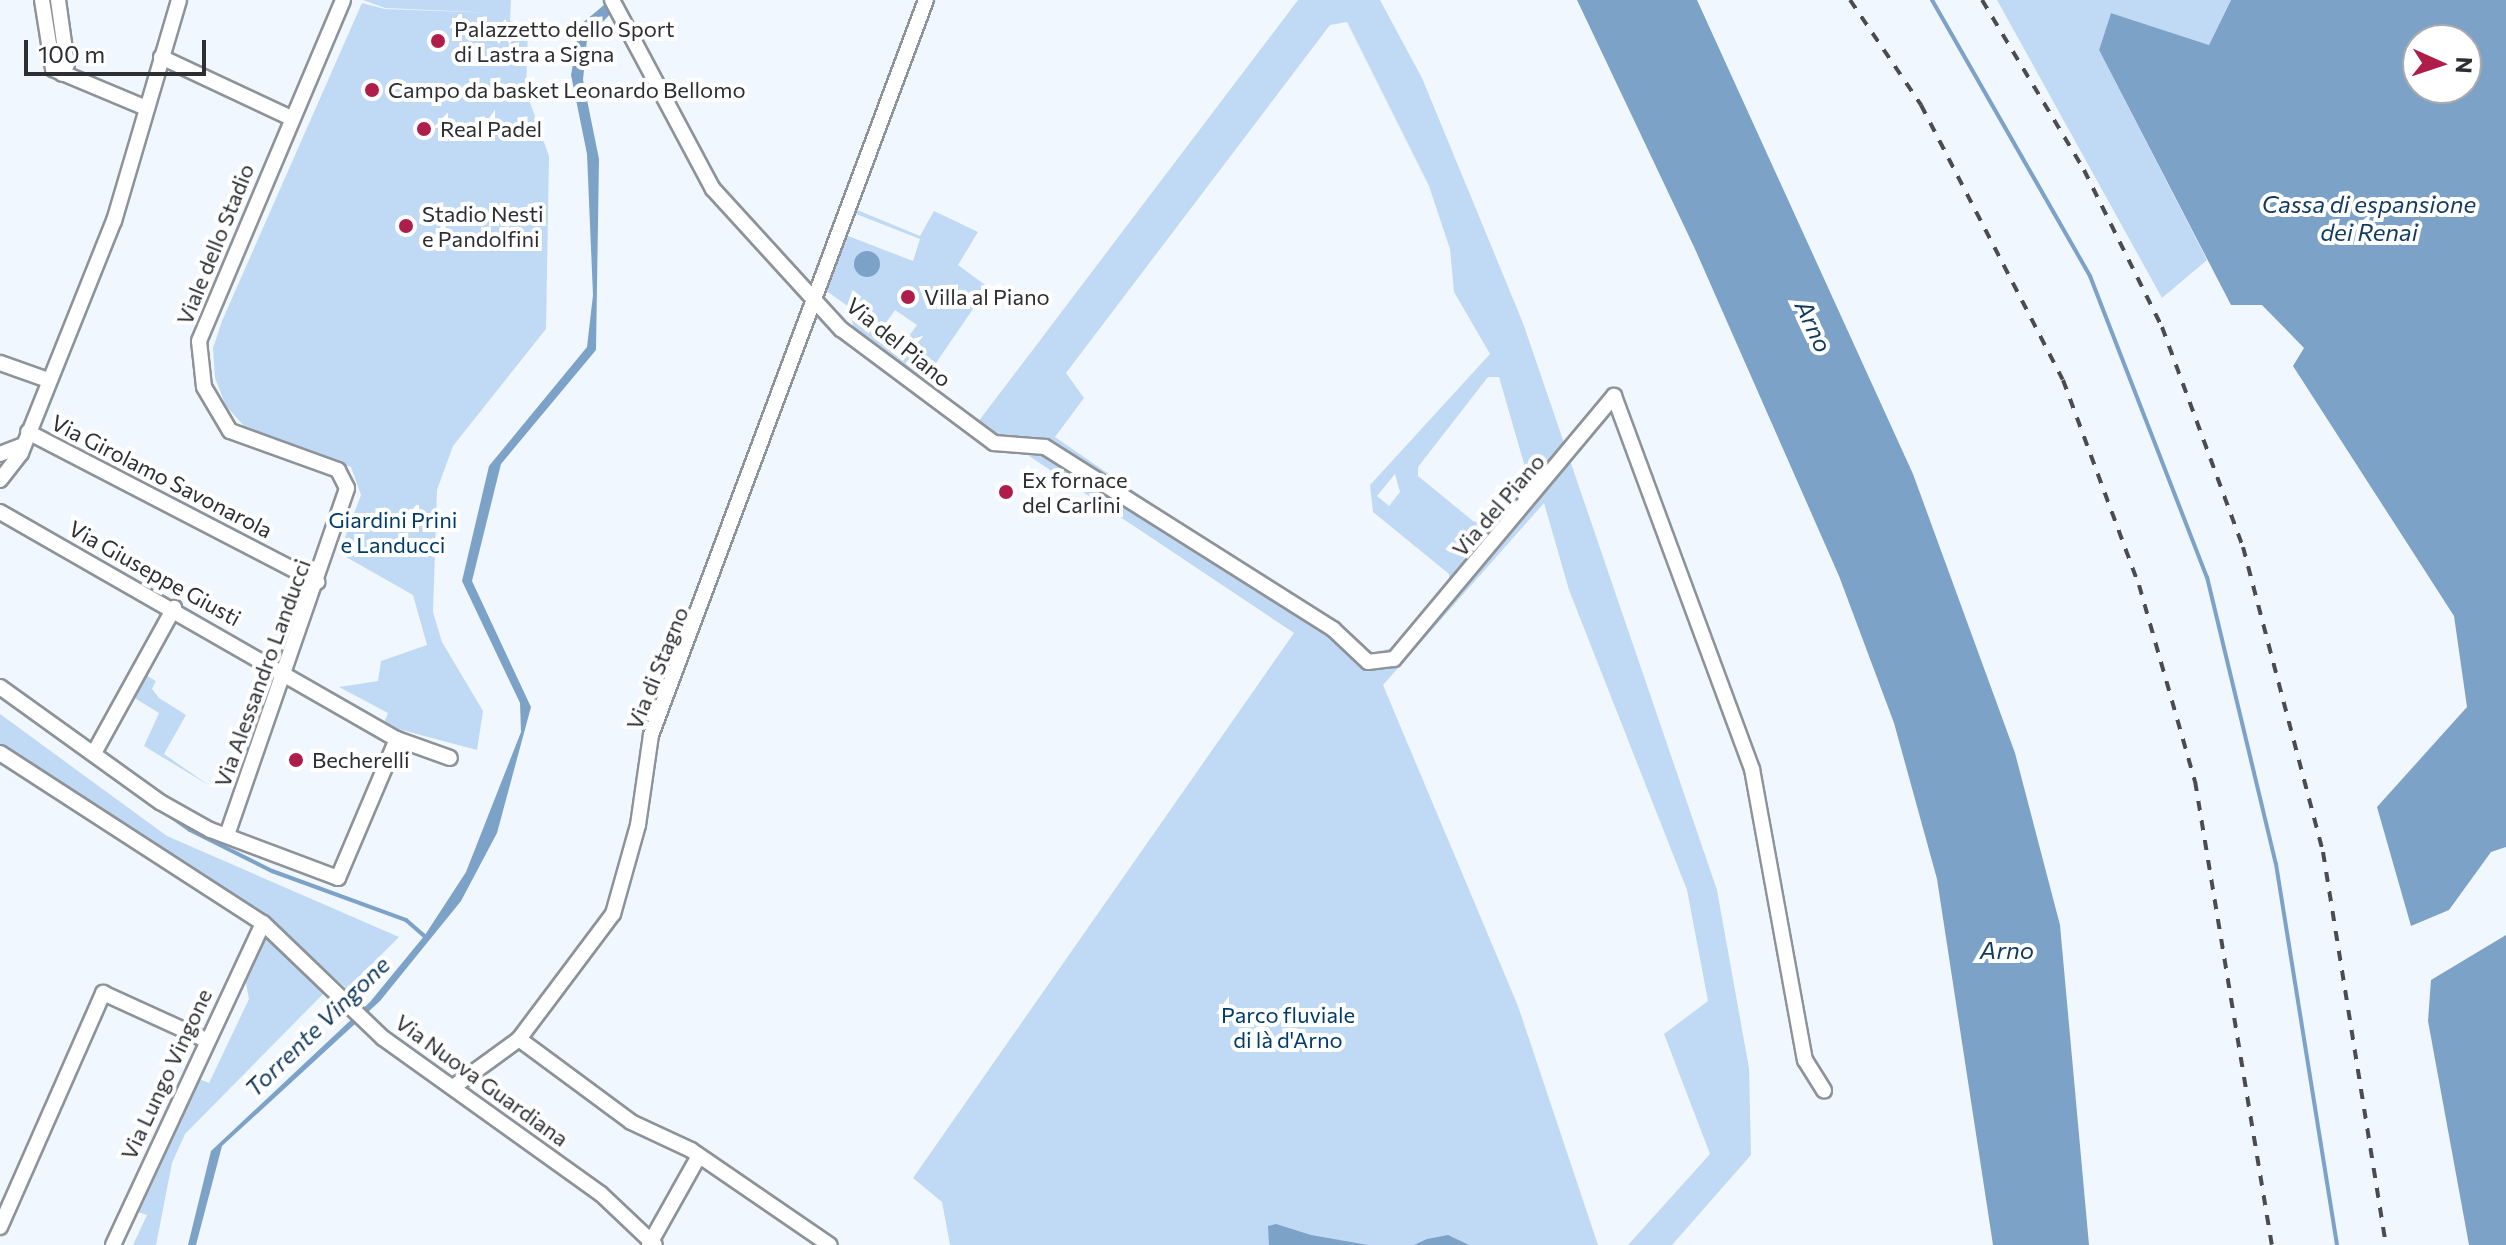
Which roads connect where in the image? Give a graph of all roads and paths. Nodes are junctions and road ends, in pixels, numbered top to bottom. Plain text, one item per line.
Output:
1 (42, 0) edge
2 (58, 0) edge
3 (179, 0) edge
4 (343, 0) edge
5 (612, 0) edge
6 (926, 0) edge
7 (161, 57) junction
8 (57, 72) junction
9 (144, 107) junction
10 (291, 118) junction
11 (813, 296) junction
12 (0, 363) edge
13 (48, 380) junction
14 (27, 436) junction
15 (3, 456) edge
16 (0, 480) edge
17 (0, 512) edge
18 (338, 526) joint
19 (317, 582) junction
20 (174, 608) junction
21 (288, 671) junction
22 (0, 687) edge
23 (397, 739) junction
24 (0, 753) edge
25 (94, 753) junction
26 (450, 758) dead end
27 (7, 763) edge
28 (227, 835) junction
29 (263, 923) junction
30 (204, 1039) junction
31 (519, 1039) junction
32 (456, 1085) junction
33 (1824, 1091) dead end
34 (699, 1156) junction
35 (0, 1227) edge
36 (652, 1243) edge
37 (113, 1245) edge
38 (830, 1245) edge

1 - 8 street
2 - 8 street
3 - 7 street
4 - 10 street, Viale dello Stadio
5 - 11 street, Via del Piano
6 - 11 street, Via del Piano
7 - 9 street
7 - 10 street
8 - 9 street
9 - 13 street
10 - 18 street, Viale dello Stadio
11 - 31 street, Via di Stagno
11 - 33 street, Via del Piano
12 - 13 street
13 - 14 street
14 - 15 street
14 - 16 street
14 - 19 street, Via Girolamo Savonarola
17 - 20 street, Via Giuseppe Giusti
18 - 19 street, Via Alessandro Landucci
19 - 21 street, Via Alessandro Landucci
20 - 21 street, Via Giuseppe Giusti
20 - 25 street
21 - 23 street, Via Giuseppe Giusti
21 - 28 street, Via Alessandro Landucci
22 - 25 street
23 - 26 street, Via Giuseppe Giusti
23 - 28 street
24 - 27 street, Via Nuova Guardiana
25 - 28 street
27 - 29 street, Via Nuova Guardiana
29 - 30 street, Via Lungo Vingone
29 - 32 street, Via Nuova Guardiana
30 - 35 street
30 - 37 street, Via Lungo Vingone
31 - 32 street, Via di Stagno
31 - 34 street
32 - 36 street, Via Nuova Guardiana
34 - 36 street
34 - 38 street

